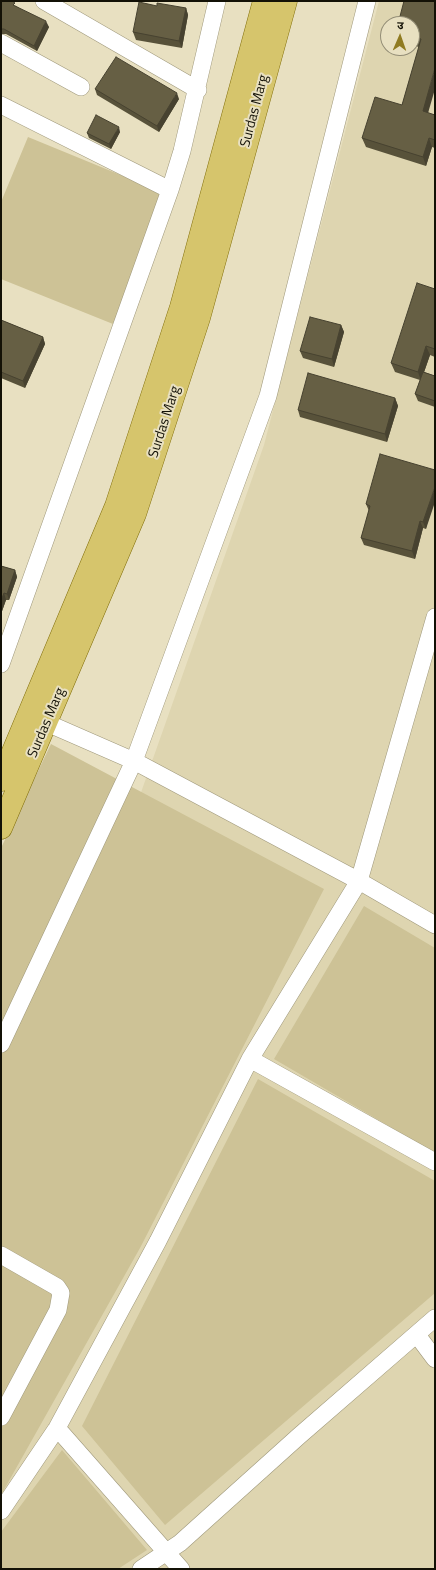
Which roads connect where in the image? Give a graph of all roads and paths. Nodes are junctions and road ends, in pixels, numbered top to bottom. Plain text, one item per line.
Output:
1 (217, 1) edge
2 (264, 1) edge
3 (286, 1) edge
4 (367, 1) edge
5 (54, 3) edge
6 (1, 42) edge
7 (81, 87) dead end
8 (198, 90) junction
9 (1, 105) edge
10 (170, 190) junction
11 (435, 617) edge
12 (1, 664) edge
13 (38, 718) junction
14 (134, 761) junction
15 (1, 780) edge
16 (1, 828) edge
17 (359, 881) junction
18 (435, 925) edge
19 (1, 1044) edge
20 (250, 1059) junction
21 (435, 1162) edge
22 (3, 1260) edge
23 (435, 1318) edge
24 (417, 1335) junction
25 (435, 1359) edge
26 (1, 1417) edge
27 (57, 1428) junction
28 (1, 1512) edge
29 (166, 1552) junction
30 (141, 1569) edge
31 (181, 1569) edge

1 - 8 street
2 - 13 main road, Surdas Marg
3 - 13 main road, Surdas Marg
4 - 14 street
5 - 8 street
6 - 7 street
8 - 10 street
9 - 10 street
10 - 12 street
11 - 17 street
13 - 14 street
13 - 15 main road, Surdas Marg
13 - 16 main road, Surdas Marg
14 - 17 street
14 - 19 street
17 - 18 street
17 - 20 street
20 - 21 street
20 - 27 street
22 - 26 street
23 - 24 street
24 - 25 street
24 - 29 street
27 - 28 street
27 - 29 street
29 - 30 street
29 - 31 street

